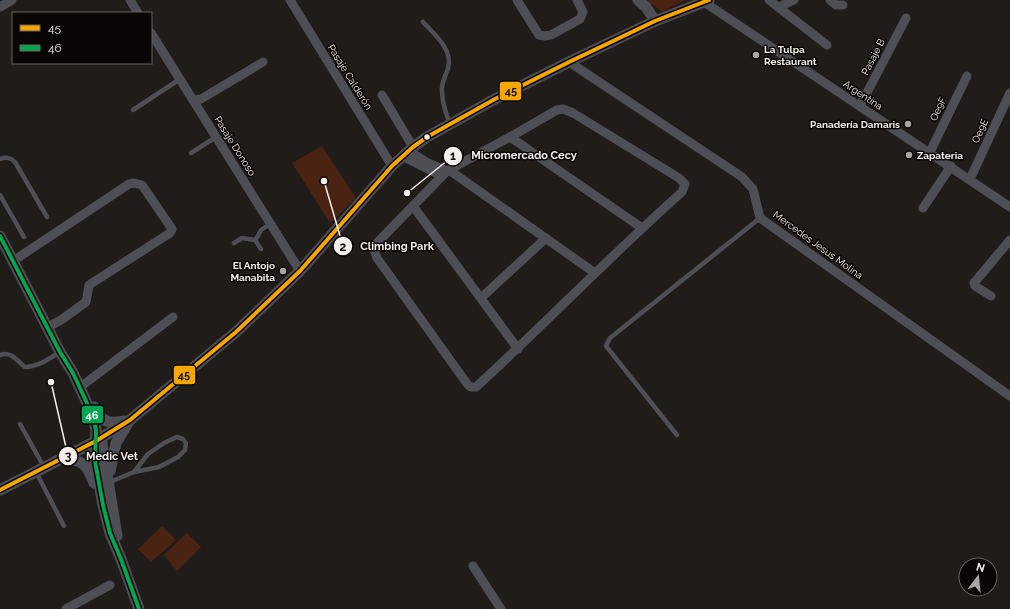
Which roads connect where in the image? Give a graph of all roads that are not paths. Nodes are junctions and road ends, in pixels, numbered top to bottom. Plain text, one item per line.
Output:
1 (12, 0) edge
2 (130, 0) edge
3 (290, 0) edge
4 (516, 0) edge
5 (577, 0) edge
6 (638, 0) edge
7 (770, 0) edge
8 (794, 0) edge
9 (830, 0) edge
10 (706, 1) edge
11 (843, 5) dead end
12 (0, 6) edge
13 (779, 7) junction
14 (137, 12) edge
15 (906, 18) dead end
16 (655, 21) junction
17 (423, 22) dead end
18 (152, 35) edge
19 (828, 45) dead end
20 (263, 62) dead end
21 (569, 62) junction
22 (967, 76) dead end
23 (180, 79) junction
24 (1010, 93) edge
25 (382, 95) dead end
26 (193, 100) junction
27 (860, 106) junction
28 (133, 110) dead end
29 (450, 124) junction
30 (510, 137) junction
31 (216, 138) junction
32 (408, 152) junction
33 (930, 152) junction
34 (191, 153) dead end
35 (0, 159) edge
36 (392, 166) junction
37 (950, 166) junction
38 (446, 173) junction
39 (970, 179) junction
40 (0, 195) edge
41 (2, 205) edge
42 (413, 206) junction
43 (1010, 207) edge
44 (923, 208) dead end
45 (47, 217) dead end
46 (760, 218) junction
47 (270, 224) junction
48 (642, 228) junction
49 (24, 237) dead end
50 (546, 238) junction
51 (255, 240) junction
52 (1010, 240) edge
53 (1, 241) edge
54 (234, 243) dead end
55 (261, 249) dead end
56 (13, 261) junction
57 (300, 271) junction
58 (595, 273) junction
59 (991, 296) dead end
60 (481, 298) junction
61 (173, 318) dead end
62 (48, 327) junction
63 (518, 349) junction
64 (60, 352) junction
65 (0, 355) edge
66 (73, 373) junction
67 (83, 385) junction
68 (1010, 396) edge
69 (93, 416) junction
70 (130, 420) junction
71 (20, 424) dead end
72 (677, 436) dead end
73 (99, 439) junction
74 (83, 448) junction
75 (62, 458) junction
76 (40, 469) junction
77 (134, 472) junction
78 (110, 487) junction
79 (0, 490) edge
80 (103, 505) junction
81 (64, 526) dead end
82 (121, 559) junction
83 (473, 566) dead end
84 (110, 585) dead end
85 (66, 609) edge
86 (139, 609) edge
87 (502, 609) edge

1 - 12 street
2 - 14 street
3 - 36 street, Pasaje Calderón
4 - 5 street
6 - 16 street
7 - 13 street
8 - 13 street
9 - 11 street
10 - 16 street
10 - 27 street, Argentina
13 - 19 street
15 - 27 street, Pasaje B
16 - 21 street
17 - 29 lane
18 - 23 street, Pasaje Donoso
20 - 26 street
21 - 29 street
21 - 46 street, Mercedes Jesus Molina
22 - 33 street, Oe9F
23 - 26 street, Pasaje Donoso
23 - 28 lane
24 - 39 street, Oe9E
25 - 32 street
26 - 31 street, Pasaje Donoso
27 - 33 street, Argentina
29 - 32 street
30 - 38 street
30 - 48 street
30 - 48 street
31 - 34 lane
31 - 47 street, Pasaje Donoso
32 - 36 street
32 - 38 street
33 - 37 street, Argentina
35 - 45 lane
36 - 57 street
37 - 39 street, Argentina
37 - 44 street
38 - 42 street
38 - 50 street
39 - 43 street, Argentina
40 - 41 lane
41 - 49 lane
42 - 60 street
42 - 63 street
46 - 68 street, Mercedes Jesus Molina
46 - 72 lane
47 - 51 lane
47 - 57 street, Pasaje Donoso
48 - 58 street
50 - 58 street
50 - 60 street
51 - 54 lane
51 - 55 lane
52 - 59 street
53 - 56 street
56 - 62 street
56 - 62 street
57 - 70 street
58 - 63 street
60 - 63 street
61 - 67 street
62 - 64 street
64 - 65 lane
64 - 66 street
66 - 67 street
66 - 69 street
67 - 70 street
69 - 73 street
69 - 74 street
70 - 73 street
70 - 78 street
71 - 76 lane
73 - 74 street
73 - 78 street
73 - 80 street
74 - 75 street
75 - 76 street
75 - 80 street
76 - 79 street
76 - 81 lane
77 - 77 lane
77 - 78 lane
78 - 82 street
80 - 82 street
82 - 86 street
83 - 87 street
84 - 85 street

